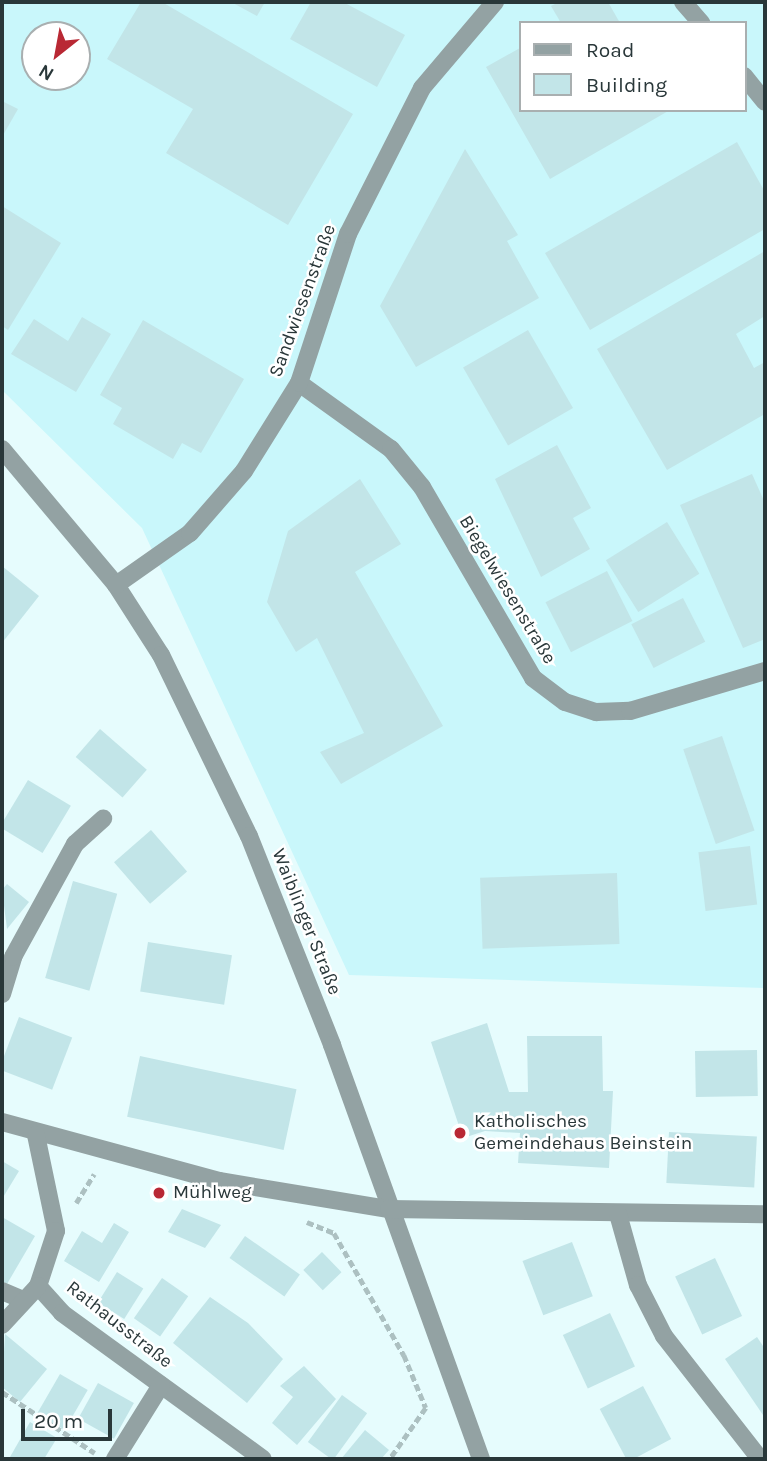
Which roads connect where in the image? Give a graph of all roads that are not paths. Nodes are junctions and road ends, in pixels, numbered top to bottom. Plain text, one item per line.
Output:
1 (495, 2) edge
2 (684, 2) edge
3 (699, 21) edge
4 (746, 78) edge
5 (765, 102) edge
6 (299, 383) junction
7 (2, 449) edge
8 (116, 585) junction
9 (765, 671) edge
10 (103, 819) dead end
11 (2, 994) edge
12 (2, 1122) edge
13 (36, 1135) junction
14 (389, 1209) junction
15 (618, 1214) junction
16 (765, 1214) edge
17 (38, 1286) junction
18 (2, 1290) edge
19 (23, 1300) junction
20 (2, 1325) edge
21 (161, 1385) junction
22 (115, 1459) edge
23 (263, 1459) edge
24 (481, 1459) edge
25 (760, 1459) edge

1 - 6 street, Sandwiesenstraße
2 - 3 street
4 - 5 street
6 - 8 street, Sandwiesenstraße
6 - 9 street, Biegelwiesenstraße
7 - 8 street, Waiblinger Straße
8 - 14 street, Waiblinger Straße
10 - 11 street
12 - 13 street
13 - 14 street
13 - 17 street, Rathausstraße
14 - 15 street
14 - 24 street, Waiblinger Straße
15 - 16 street
15 - 25 street
17 - 19 street
17 - 21 street, Rathausstraße
18 - 19 street
19 - 20 street
21 - 22 street
21 - 23 street, Rathausstraße

